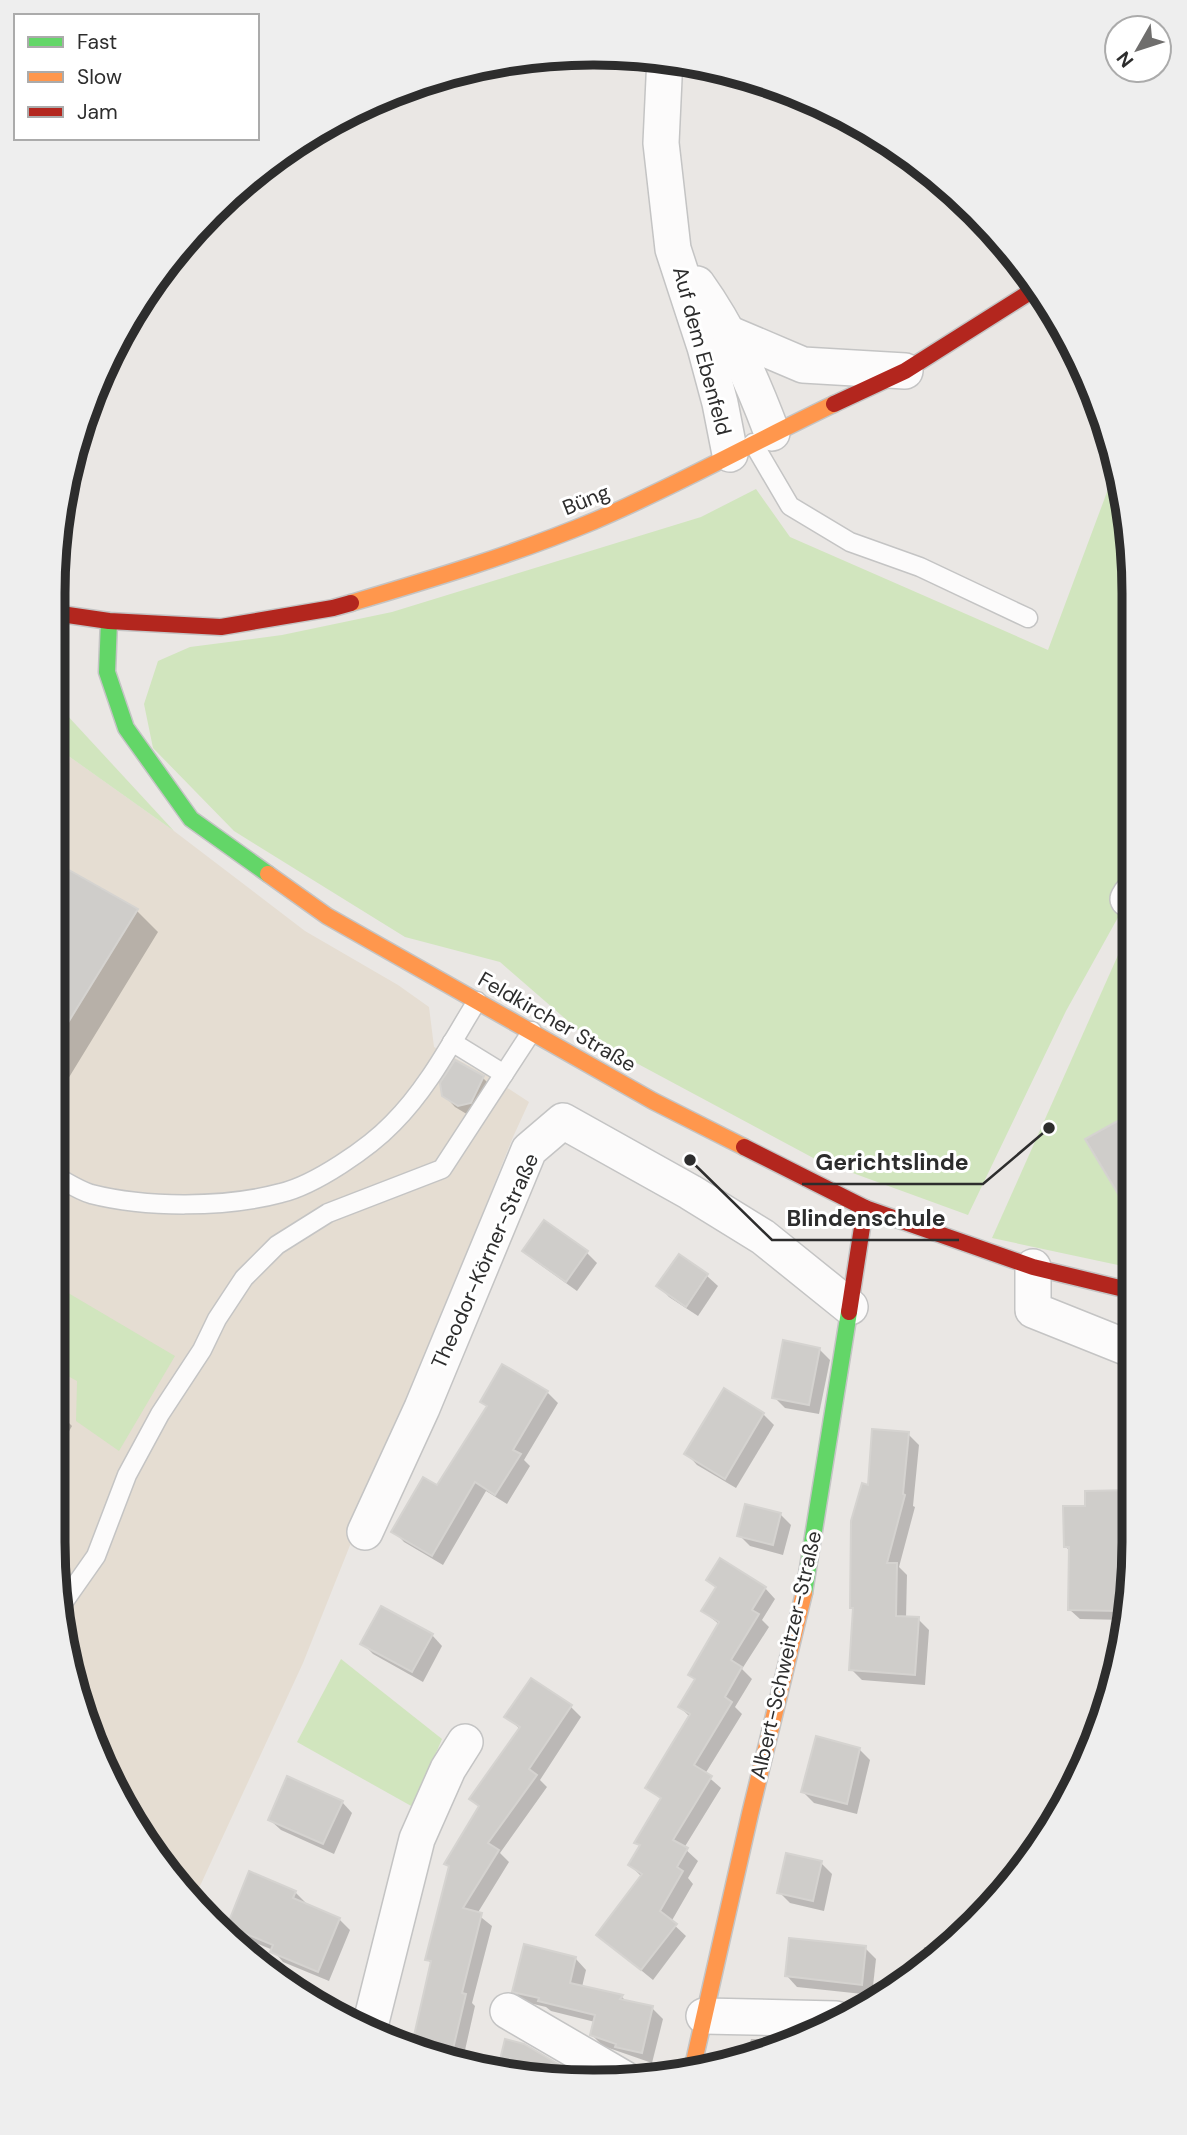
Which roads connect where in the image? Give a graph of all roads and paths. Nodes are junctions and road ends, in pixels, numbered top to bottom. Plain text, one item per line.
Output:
1 (664, 69) edge
2 (673, 249) junction
3 (1028, 293) edge
4 (730, 334) junction
5 (905, 371) junction
6 (751, 443) junction
7 (65, 615) edge
8 (1028, 618) dead end
9 (109, 621) junction
10 (477, 1001) junction
11 (532, 1031) junction
12 (452, 1042) junction
13 (504, 1074) junction
14 (65, 1181) edge
15 (865, 1208) junction
16 (1032, 1267) junction
17 (1122, 1289) edge
18 (850, 1307) junction
19 (1122, 1346) edge
20 (365, 1532) dead end
21 (68, 1596) edge
22 (465, 1742) dead end
23 (508, 2011) dead end
24 (704, 2016) junction
25 (821, 2019) edge
26 (371, 2021) edge
27 (694, 2060) edge
28 (608, 2070) edge

1 - 2 street, Auf dem Ebenfeld
2 - 4 street, Auf dem Ebenfeld
2 - 6 street, Auf dem Ebenfeld
3 - 5 street, Büng
4 - 5 street, Auf dem Ebenfeld
4 - 6 street, Auf dem Ebenfeld
5 - 6 street, Büng
6 - 8 lane
6 - 9 street, Büng
7 - 9 street, Büng
9 - 10 street, Feldkircher Straße
10 - 11 street, Feldkircher Straße
10 - 12 lane
11 - 13 lane
11 - 15 street, Feldkircher Straße
12 - 13 lane
12 - 14 lane
13 - 21 lane
15 - 16 street, Feldkircher Straße
15 - 18 street, Albert-Schweitzer-Straße
16 - 17 street, Feldkircher Straße
16 - 19 street
18 - 20 street, Theodor-Körner-Straße
18 - 24 street, Albert-Schweitzer-Straße
22 - 26 street
23 - 28 street
24 - 25 street
24 - 27 street, Albert-Schweitzer-Straße

